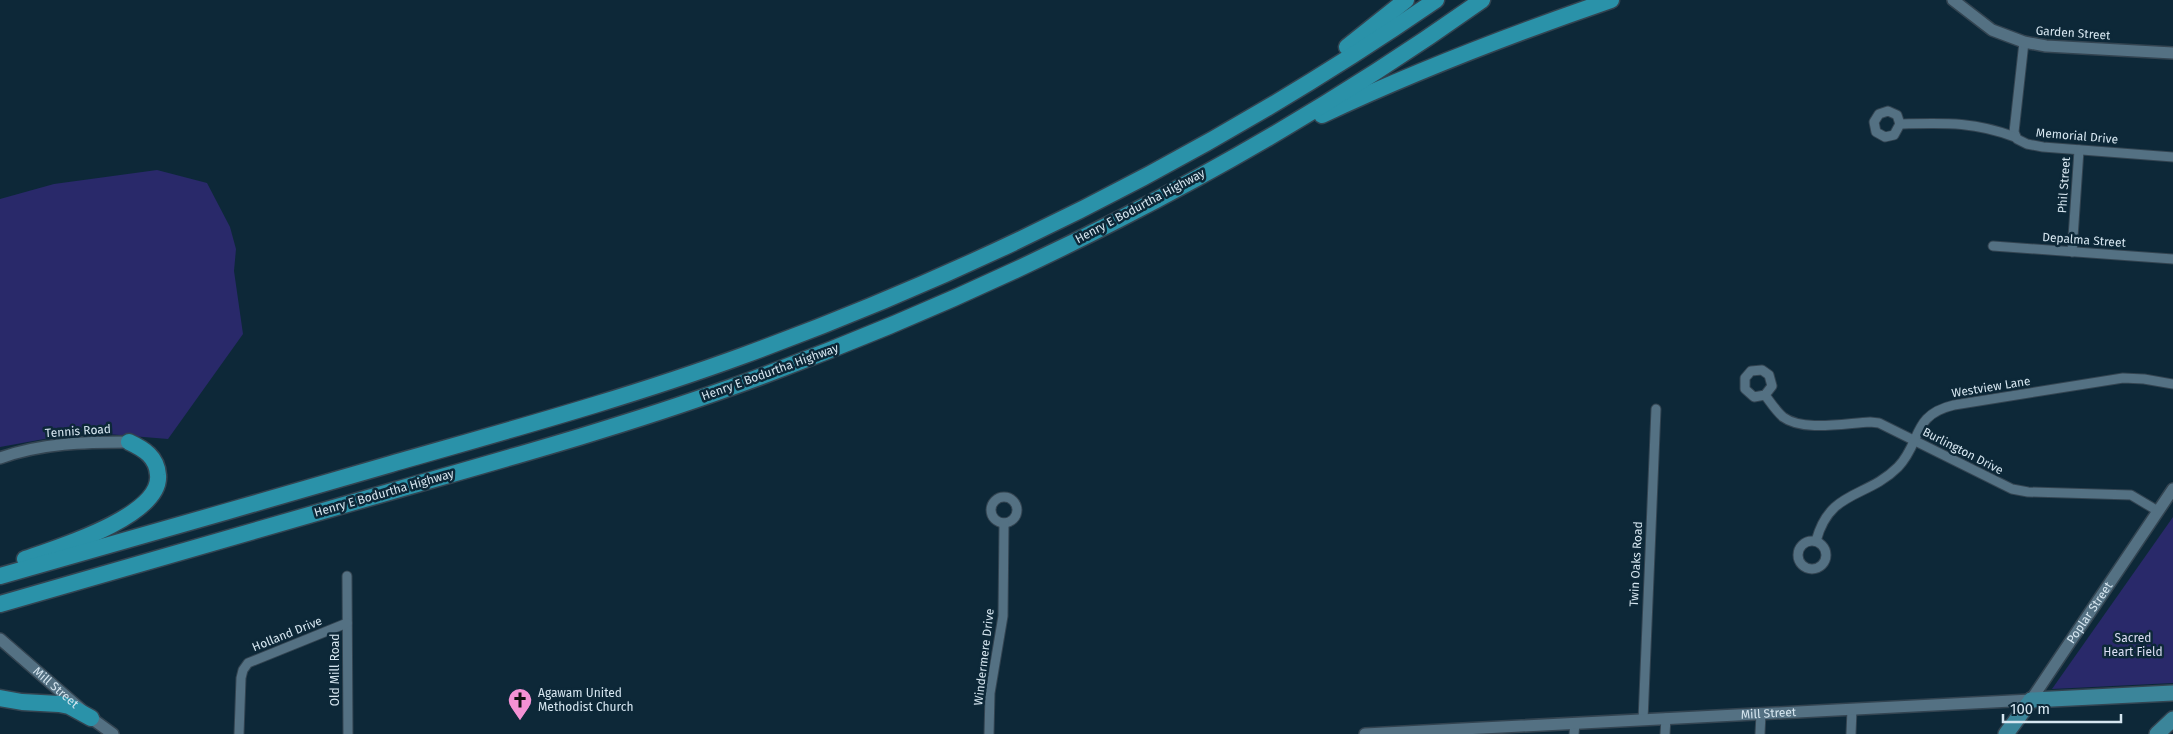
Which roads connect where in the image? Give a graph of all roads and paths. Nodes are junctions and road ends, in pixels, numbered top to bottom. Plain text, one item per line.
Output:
1 (1406, 0) edge
2 (1436, 0) edge
3 (1482, 0) edge
4 (1610, 0) edge
5 (1953, 0) edge
6 (2024, 42) junction
7 (2173, 53) edge
8 (1900, 124) dead end
9 (2015, 137) junction
10 (2079, 150) junction
11 (2173, 157) edge
12 (1225, 161) junction
13 (1161, 166) junction
14 (1993, 246) dead end
15 (2072, 252) junction
16 (2173, 259) edge
17 (2173, 384) edge
18 (1765, 395) dead end
19 (1656, 409) dead end
20 (1914, 440) junction
21 (129, 442) joint
22 (0, 458) edge
23 (2173, 489) edge
24 (2158, 511) junction
25 (1004, 523) dead end
26 (1816, 541) dead end
27 (0, 568) edge
28 (0, 576) edge
29 (347, 576) dead end
30 (0, 604) edge
31 (347, 623) junction
32 (1, 640) edge
33 (2173, 693) edge
34 (0, 698) edge
35 (2031, 700) junction
36 (1852, 708) junction
37 (1761, 713) junction
38 (91, 718) junction
39 (1666, 718) junction
40 (2173, 719) edge
41 (1643, 720) junction
42 (2173, 728) edge
43 (1575, 729) edge
44 (1484, 731) edge
45 (113, 734) edge
46 (239, 734) edge
47 (348, 734) edge
48 (989, 734) edge
49 (1365, 734) edge
50 (1384, 734) edge
51 (1665, 734) edge
52 (1760, 734) edge
53 (1851, 734) edge
54 (2006, 734) edge
55 (2157, 734) edge
56 (2164, 734) edge

1 - 13 highway
2 - 13 highway, Henry E Bodurtha Highway
3 - 12 highway, Henry E Bodurtha Highway
4 - 12 highway
5 - 6 street, Garden Street
6 - 7 street, Garden Street
6 - 9 street
8 - 9 street, Memorial Drive
9 - 10 street, Memorial Drive
10 - 11 street, Memorial Drive
10 - 15 street, Phil Street
12 - 30 highway, Henry E Bodurtha Highway
13 - 28 highway, Henry E Bodurtha Highway
14 - 15 street, Depalma Street
15 - 16 street, Depalma Street
17 - 20 street, Westview Lane
18 - 20 street, Burlington Drive
19 - 41 street, Twin Oaks Road
20 - 24 street, Burlington Drive
20 - 26 street, Westview Lane
21 - 22 street, Tennis Road
21 - 27 highway
23 - 24 street, Poplar Street
24 - 35 street, Poplar Street
25 - 48 street, Windermere Drive
29 - 31 street, Old Mill Road
31 - 46 street, Holland Drive
31 - 47 street, Old Mill Road
32 - 38 street, Mill Street
33 - 35 main road, Mill Street
34 - 38 highway
35 - 36 street, Mill Street
35 - 54 main road, Poplar Street
36 - 37 street, Mill Street
36 - 53 street
37 - 39 street, Mill Street
37 - 52 street
38 - 45 street, Mill Street
39 - 41 street, Mill Street
39 - 51 street
40 - 55 main road
41 - 43 street, Mill Street
42 - 56 main road
43 - 44 street, Mill Street
44 - 50 street, Mill Street
49 - 50 street, Mill Street

